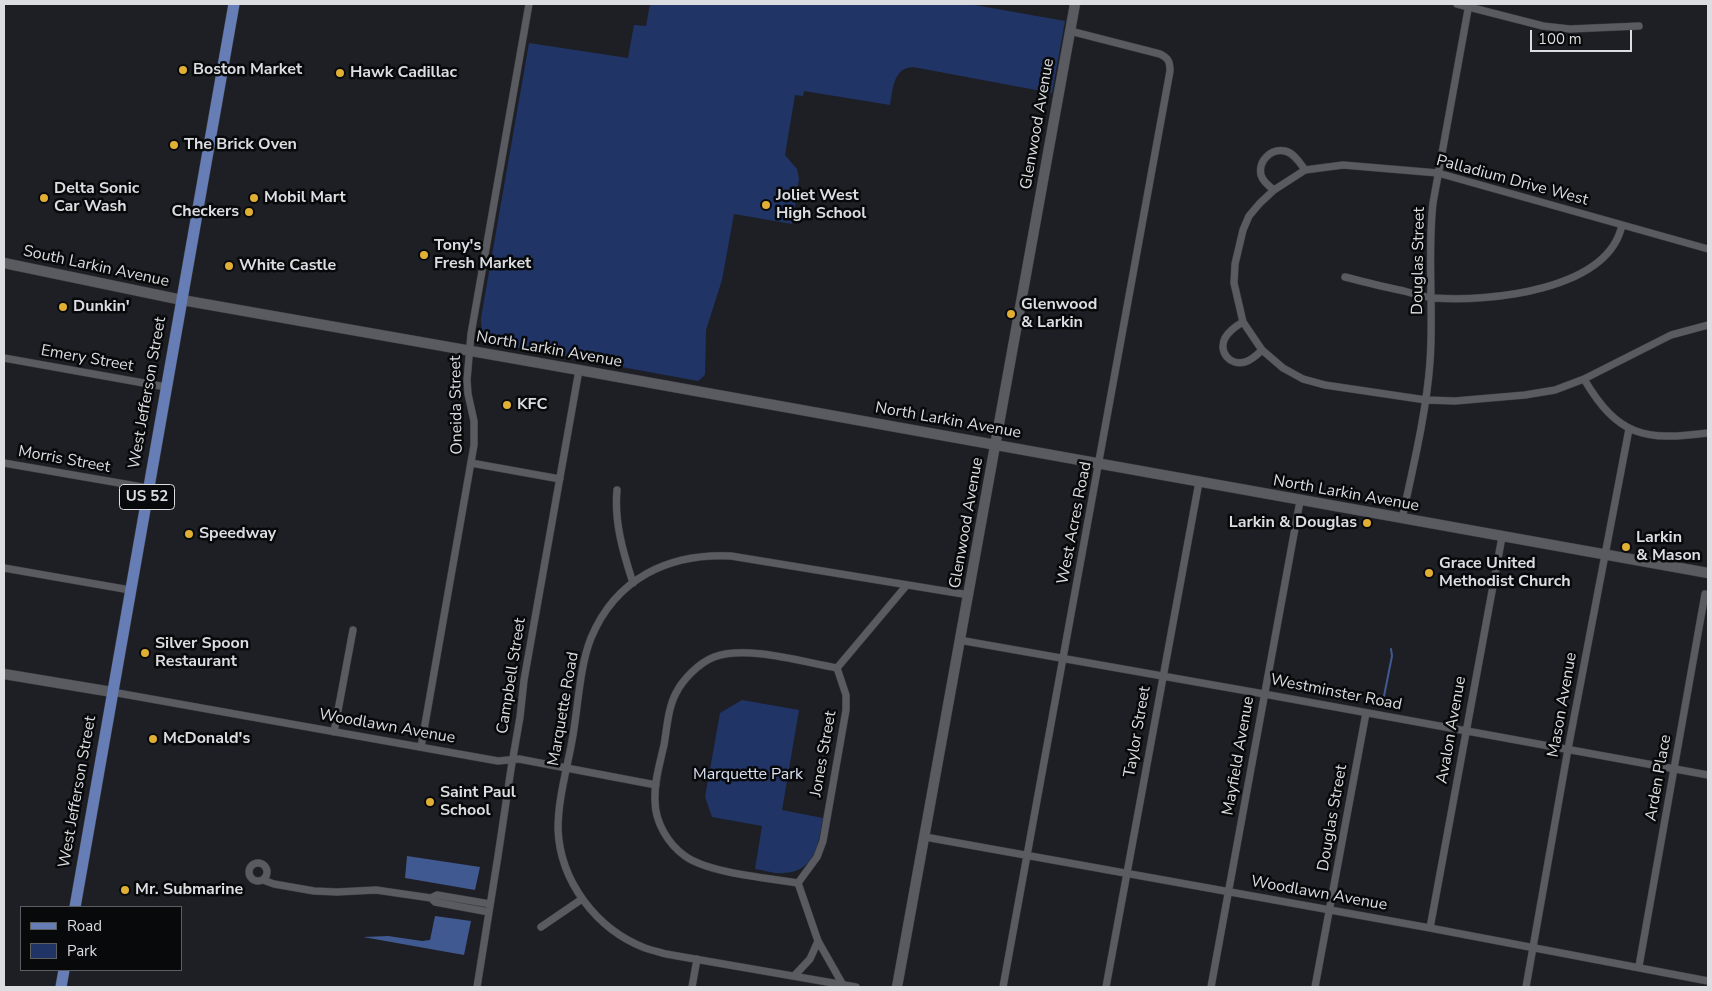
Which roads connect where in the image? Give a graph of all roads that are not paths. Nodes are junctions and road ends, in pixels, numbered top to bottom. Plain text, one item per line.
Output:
1 (234, 4) edge
2 (529, 4) edge
3 (1075, 4) edge
4 (1457, 4) edge
5 (1468, 6) edge
6 (1639, 26) dead end
7 (1070, 31) junction
8 (1305, 170) junction
9 (1438, 173) junction
10 (1274, 190) junction
11 (1622, 225) junction
12 (1708, 249) edge
13 (4, 263) edge
14 (1345, 277) dead end
15 (1432, 298) junction
16 (182, 300) junction
17 (1242, 322) junction
18 (1708, 325) edge
19 (1262, 350) junction
20 (469, 351) junction
21 (4, 358) edge
22 (578, 370) junction
23 (1584, 379) junction
24 (166, 387) junction
25 (1426, 400) junction
26 (1629, 428) junction
27 (1708, 433) edge
28 (996, 445) junction
29 (4, 463) edge
30 (472, 463) junction
31 (1100, 465) junction
32 (560, 479) junction
33 (1199, 482) junction
34 (148, 488) junction
35 (617, 490) dead end
36 (1300, 501) junction
37 (1402, 519) junction
38 (1502, 537) junction
39 (1605, 555) junction
40 (4, 568) edge
41 (1708, 573) edge
42 (633, 583) junction
43 (906, 586) junction
44 (130, 590) junction
45 (1705, 594) dead end
46 (969, 595) junction
47 (353, 630) dead end
48 (959, 640) junction
49 (1063, 658) junction
50 (837, 668) junction
51 (4, 674) edge
52 (1162, 677) junction
53 (112, 692) junction
54 (1264, 694) junction
55 (1366, 713) junction
56 (1466, 731) junction
57 (334, 732) junction
58 (421, 747) junction
59 (1568, 749) junction
60 (512, 760) junction
61 (568, 768) junction
62 (1674, 768) junction
63 (1708, 775) edge
64 (656, 785) junction
65 (925, 838) junction
66 (1027, 856) junction
67 (1126, 874) junction
68 (263, 880) dead end
69 (798, 882) junction
70 (1228, 892) junction
71 (432, 898) junction
72 (582, 899) junction
73 (490, 904) junction
74 (75, 906) edge
75 (1330, 911) junction
76 (489, 912) junction
77 (541, 928) dead end
78 (1430, 928) junction
79 (818, 942) junction
80 (1533, 948) junction
81 (697, 959) junction
82 (1639, 966) junction
83 (64, 971) edge
84 (794, 976) junction
85 (1708, 981) edge
86 (843, 985) junction
87 (61, 987) edge
88 (477, 987) edge
89 (692, 987) edge
90 (856, 987) edge
91 (898, 987) edge
92 (1003, 987) edge
93 (1106, 987) edge
94 (1211, 987) edge
95 (1315, 987) edge
96 (1526, 987) edge

1 - 16 main road, West Jefferson Street / US 52
2 - 20 street, Oneida Street
3 - 7 main road, Glenwood Avenue
4 - 5 street
5 - 6 street
5 - 9 street, Douglas Street
7 - 28 main road, Glenwood Avenue
7 - 31 street, West Acres Road
8 - 9 street, Palladium Drive West
8 - 10 street, Palladium Drive West
8 - 10 street
9 - 11 street, Palladium Drive West
9 - 15 street, Douglas Street
10 - 17 street, Palladium Drive West
11 - 12 street, Palladium Drive West
11 - 15 street
13 - 16 main road, South Larkin Avenue
14 - 15 street
15 - 25 street, Douglas Street
16 - 20 main road, North Larkin Avenue
16 - 24 main road, West Jefferson Street / US 52
17 - 19 street
17 - 19 street
18 - 23 street
19 - 25 street
20 - 22 main road, North Larkin Avenue
20 - 30 street, Oneida Street
21 - 24 street, Emery Street
22 - 28 main road, North Larkin Avenue
22 - 32 street, Campbell Street
23 - 25 street
23 - 26 street
24 - 34 main road, West Jefferson Street / US 52
25 - 37 street, Douglas Street
26 - 27 street
26 - 39 street, Mason Avenue
28 - 31 main road, North Larkin Avenue
28 - 46 main road, Glenwood Avenue
29 - 34 street, Morris Street
30 - 32 street
30 - 58 street, Oneida Street
31 - 33 main road, North Larkin Avenue
31 - 49 street, West Acres Road
32 - 60 street, Campbell Street
33 - 36 main road, North Larkin Avenue
33 - 52 street, Taylor Street
34 - 44 main road, West Jefferson Street / US 52
35 - 42 street
36 - 37 main road, North Larkin Avenue
36 - 54 street, Mayfield Avenue
37 - 38 main road, North Larkin Avenue
38 - 39 main road, North Larkin Avenue
38 - 56 street, Avalon Avenue
39 - 41 main road, North Larkin Avenue
39 - 59 street, Mason Avenue
40 - 44 street
42 - 43 street, Marquette Road
42 - 61 street, Marquette Road
43 - 46 street, Marquette Road
43 - 50 street
44 - 53 main road, West Jefferson Street / US 52
45 - 62 street, Arden Place
46 - 48 main road, Glenwood Avenue
47 - 57 street
48 - 49 street, Westminster Road
48 - 65 main road, Glenwood Avenue
49 - 52 street, Westminster Road
49 - 66 street, West Acres Road
50 - 64 street
50 - 69 street, Jones Street
51 - 53 main road
52 - 54 street, Westminster Road
52 - 67 street, Taylor Street
53 - 57 street, Woodlawn Avenue
53 - 74 main road, West Jefferson Street / US 52
54 - 55 street, Westminster Road
54 - 70 street, Mayfield Avenue
55 - 56 street, Westminster Road
55 - 75 street, Douglas Street
56 - 59 street, Westminster Road
56 - 78 street, Avalon Avenue
57 - 58 street, Woodlawn Avenue
58 - 60 street, Woodlawn Avenue
59 - 62 street, Westminster Road
59 - 80 street, Mason Avenue
60 - 61 street, Woodlawn Avenue
60 - 73 street, Campbell Street
61 - 64 street, Woodlawn Avenue
61 - 72 street, Marquette Road
62 - 63 street, Westminster Road
62 - 82 street, Arden Place
64 - 69 street
65 - 66 street, Woodlawn Avenue
65 - 91 main road, Glenwood Avenue
66 - 67 street, Woodlawn Avenue
66 - 92 street, West Acres Road
67 - 70 street, Woodlawn Avenue
67 - 93 street, Taylor Street
68 - 71 street
69 - 79 street
70 - 75 street, Woodlawn Avenue
70 - 94 street, Mayfield Avenue
71 - 73 street
71 - 76 street
72 - 77 street
72 - 81 street, Marquette Road
73 - 76 street, Campbell Street
75 - 78 street, Woodlawn Avenue
75 - 95 street, Douglas Street
76 - 88 street, Campbell Street
78 - 80 street, Woodlawn Avenue
79 - 84 street
79 - 86 street
80 - 82 street, Woodlawn Avenue
80 - 96 street, Mason Avenue
81 - 84 street, Marquette Road
81 - 89 street
82 - 85 street, Woodlawn Avenue
83 - 87 main road
84 - 86 street, Marquette Road
86 - 90 street, Marquette Road

